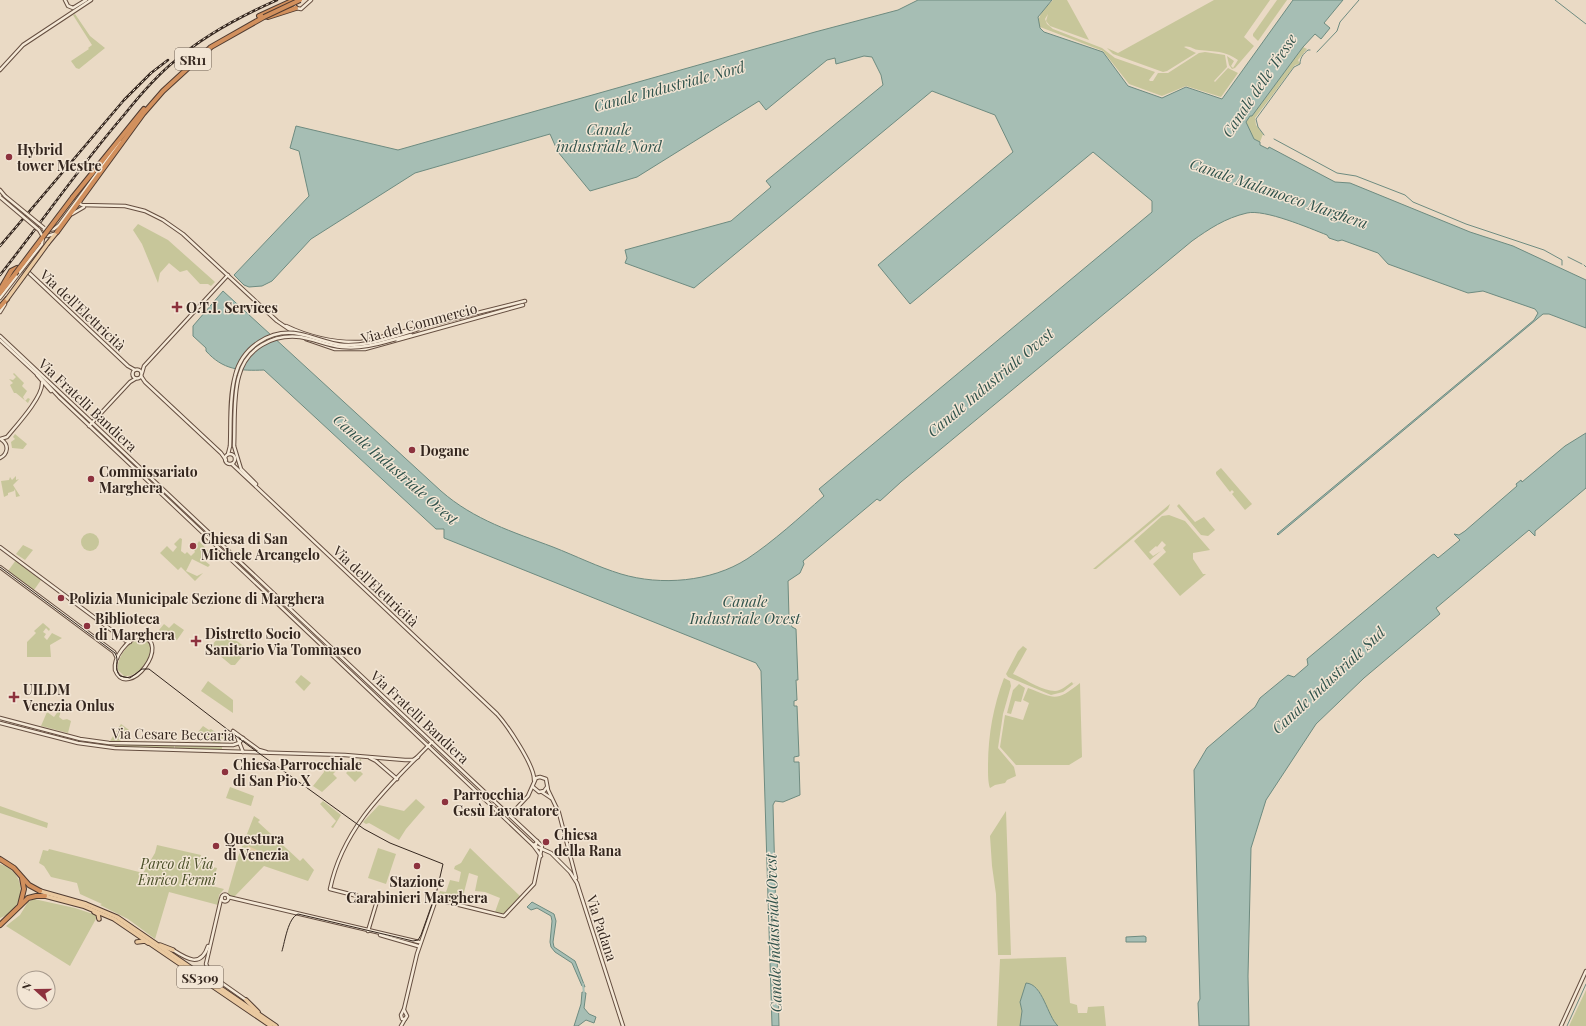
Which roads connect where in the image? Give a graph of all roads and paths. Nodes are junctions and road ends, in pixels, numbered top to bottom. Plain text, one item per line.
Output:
1 (65, 0) edge
2 (86, 0) edge
3 (91, 0) edge
4 (294, 0) edge
5 (300, 0) edge
6 (308, 0) edge
7 (306, 4) junction
8 (296, 8) junction
9 (71, 10) junction
10 (263, 16) junction
11 (254, 20) junction
12 (0, 70) edge
13 (116, 147) junction
14 (0, 191) edge
15 (0, 197) edge
16 (80, 200) junction
17 (87, 206) junction
18 (67, 218) junction
19 (44, 228) junction
20 (39, 230) junction
21 (57, 232) junction
22 (50, 236) junction
23 (48, 243) junction
24 (17, 268) joint
25 (20, 272) junction
26 (228, 275) junction
27 (1, 294) edge
28 (7, 299) joint
29 (525, 301) dead end
30 (523, 305) dead end
31 (0, 310) edge
32 (277, 321) junction
33 (425, 327) junction
34 (426, 332) junction
35 (0, 336) edge
36 (396, 338) junction
37 (0, 340) edge
38 (144, 367) junction
39 (137, 370) junction
40 (36, 373) junction
41 (142, 375) junction
42 (135, 378) junction
43 (145, 382) junction
44 (42, 383) junction
45 (59, 397) junction
46 (92, 423) junction
47 (89, 426) junction
48 (0, 439) edge
49 (232, 446) junction
50 (221, 453) junction
51 (227, 455) junction
52 (234, 455) junction
53 (0, 458) edge
54 (226, 460) junction
55 (235, 461) junction
56 (232, 464) junction
57 (237, 468) junction
58 (256, 486) junction
59 (0, 547) edge
60 (0, 567) edge
61 (130, 642) junction
62 (117, 658) junction
63 (0, 718) edge
64 (0, 723) edge
65 (64, 734) junction
66 (243, 738) junction
67 (62, 739) junction
68 (98, 741) junction
69 (239, 742) junction
70 (432, 742) junction
71 (429, 745) junction
72 (97, 747) junction
73 (256, 747) junction
74 (243, 752) junction
75 (249, 753) junction
76 (269, 753) junction
77 (367, 757) junction
78 (418, 757) junction
79 (532, 770) junction
80 (540, 776) junction
81 (397, 779) junction
82 (534, 780) junction
83 (533, 786) junction
84 (547, 788) junction
85 (540, 792) junction
86 (528, 796) junction
87 (552, 800) junction
88 (505, 812) junction
89 (513, 812) junction
90 (511, 817) junction
91 (537, 841) junction
92 (533, 844) junction
93 (543, 849) junction
94 (551, 853) junction
95 (541, 856) junction
96 (0, 860) edge
97 (21, 876) junction
98 (577, 883) junction
99 (40, 891) joint
100 (45, 896) joint
101 (83, 906) junction
102 (20, 907) junction
103 (9, 917) junction
104 (99, 919) dead end
105 (0, 920) edge
106 (0, 925) edge
107 (213, 930) junction
108 (368, 931) junction
109 (138, 942) dead end
110 (419, 944) junction
111 (156, 945) junction
112 (173, 950) joint
113 (1586, 971) edge
114 (1586, 974) edge
115 (246, 1000) joint
116 (404, 1013) junction
117 (265, 1018) junction
118 (403, 1019) junction
119 (402, 1025) edge
120 (271, 1026) edge
121 (276, 1026) edge
122 (623, 1026) edge
123 (1561, 1026) edge

1 - 9 street
2 - 9 street
3 - 9 street
4 - 8 street
4 - 10 highway, SR11, bridge
4 - 11 highway
5 - 10 highway, SR11, bridge
6 - 7 street
6 - 7 street
7 - 8 street
8 - 11 highway
9 - 12 street
10 - 11 highway, SR11
11 - 13 highway, SR11
13 - 16 highway
13 - 19 street
13 - 27 highway, bridge
14 - 19 street, bridge
15 - 20 street, bridge
16 - 17 street
16 - 18 highway
17 - 18 street, Via del Commercio
17 - 26 street, Via del Commercio
18 - 21 highway
19 - 22 street, bridge
20 - 22 street, bridge
20 - 25 street, bridge
21 - 22 street
21 - 23 main road
22 - 23 street
23 - 28 main road, bridge
24 - 27 highway
24 - 39 street, Via dell'Elettricità
25 - 27 street
25 - 27 street
26 - 32 street, Via del Commercio
26 - 38 street
28 - 31 highway
29 - 33 street, Via del Commercio
30 - 34 street, Via del Commercio
32 - 33 street, Via del Commercio
32 - 34 street, Via del Commercio
33 - 36 street
34 - 36 street
35 - 46 street, Via Fratelli Bandiera
36 - 49 street, bridge
37 - 40 street, Via Fratelli Bandiera
38 - 39 street
38 - 41 street
39 - 41 street, Via dell'Elettricità
39 - 42 street
40 - 44 street, Via Fratelli Bandiera
40 - 45 street, Via Fratelli Bandiera
41 - 42 street
41 - 43 street
42 - 43 street
42 - 46 street
43 - 50 street
44 - 45 street, Via Fratelli Bandiera
44 - 48 street
45 - 47 street, Via Fratelli Bandiera
46 - 47 street
46 - 70 street, Via Fratelli Bandiera
47 - 71 street, Via Fratelli Bandiera
48 - 53 street
49 - 51 street
49 - 52 street
49 - 58 street
50 - 51 street
50 - 54 street
51 - 52 street
51 - 54 street
52 - 55 street
54 - 56 street, Via dell'Elettricità
55 - 56 street
55 - 57 street
56 - 57 street, Via dell'Elettricità
57 - 58 street, Via dell'Elettricità
58 - 79 street, Via dell'Elettricità
59 - 61 street
60 - 62 street
61 - 62 street
61 - 62 street
63 - 65 street, Via Cesare Beccaria
64 - 67 street, Via Cesare Beccaria
65 - 67 street
65 - 68 street, Via Cesare Beccaria
66 - 69 street
66 - 69 street
66 - 73 street
67 - 72 street, Via Cesare Beccaria
68 - 69 street, Via Cesare Beccaria
68 - 72 street, Via Cesare Beccaria
69 - 74 street, Via Cesare Beccaria
70 - 71 street
70 - 88 street, Via Fratelli Bandiera
71 - 78 street
71 - 92 street, Via Fratelli Bandiera
72 - 74 street, Via Cesare Beccaria
73 - 75 street, Via Cesare Beccaria
73 - 76 street
74 - 75 street, Via Cesare Beccaria
75 - 76 street
76 - 77 street
77 - 78 street
77 - 81 street
78 - 81 street
79 - 80 street
79 - 82 street
80 - 82 street
80 - 84 street
81 - 108 street
82 - 83 street
83 - 85 street
83 - 86 street
84 - 85 street
84 - 87 street
85 - 86 street
85 - 87 street
86 - 89 street
87 - 98 street
88 - 89 street
88 - 90 street, Via Fratelli Bandiera
89 - 90 street
90 - 91 street, Via Fratelli Bandiera
91 - 92 street
91 - 93 street, Via Fratelli Bandiera
92 - 93 street, Via Fratelli Bandiera
92 - 95 street, Via Fratelli Bandiera
93 - 94 street, Via Padana
93 - 95 street
94 - 95 street
94 - 98 street, Via Padana
95 - 110 street
96 - 97 highway
97 - 99 highway, SS309
97 - 102 highway
98 - 122 street, Via Padana
99 - 111 main road, SS309
100 - 101 main road, SS309
100 - 102 highway, SS309
101 - 104 main road
101 - 111 main road, SS309
102 - 103 highway
103 - 105 highway
103 - 106 highway
107 - 108 street
107 - 112 street
107 - 115 street
108 - 110 street
109 - 111 main road
110 - 116 street
111 - 112 main road
111 - 117 main road, SS309
111 - 120 main road, SS309
113 - 123 street
114 - 123 street
115 - 117 main road
116 - 118 street
116 - 118 street
117 - 121 main road, SS309
118 - 119 street

